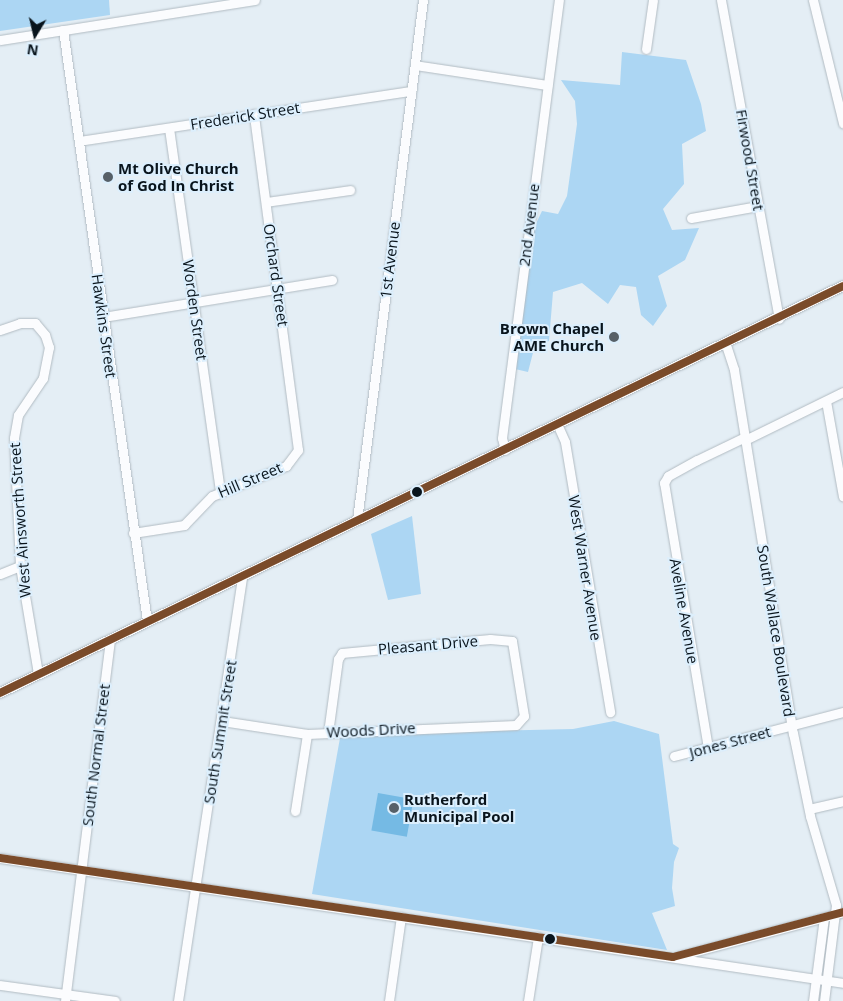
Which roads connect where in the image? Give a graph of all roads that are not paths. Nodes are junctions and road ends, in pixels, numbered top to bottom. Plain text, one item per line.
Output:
1 (255, 0) edge
2 (423, 0) edge
3 (559, 0) edge
4 (653, 0) edge
5 (722, 0) edge
6 (813, 0) edge
7 (63, 30) junction
8 (0, 40) edge
9 (646, 49) dead end
10 (415, 66) junction
11 (548, 85) junction
12 (412, 90) junction
13 (254, 114) junction
14 (843, 123) edge
15 (169, 128) junction
16 (79, 141) junction
17 (350, 190) dead end
18 (266, 202) junction
19 (758, 206) junction
20 (691, 218) dead end
21 (332, 280) dead end
22 (843, 286) edge
23 (278, 288) junction
24 (194, 303) junction
25 (103, 317) junction
26 (780, 319) junction
27 (0, 330) edge
28 (726, 345) junction
29 (843, 392) edge
30 (826, 401) junction
31 (558, 426) junction
32 (298, 436) joint
33 (745, 439) junction
34 (505, 450) junction
35 (220, 493) junction
36 (843, 496) edge
37 (358, 520) junction
38 (133, 533) junction
39 (20, 566) junction
40 (0, 574) edge
41 (242, 576) junction
42 (147, 621) junction
43 (110, 639) junction
44 (38, 674) junction
45 (0, 693) edge
46 (610, 712) dead end
47 (843, 712) edge
48 (222, 721) junction
49 (521, 723) joint
50 (792, 726) junction
51 (328, 733) junction
52 (306, 734) junction
53 (708, 748) junction
54 (674, 756) dead end
55 (843, 801) edge
56 (809, 809) junction
57 (295, 811) dead end
58 (0, 858) edge
59 (82, 870) junction
60 (196, 888) junction
61 (839, 914) edge
62 (401, 917) junction
63 (824, 918) junction
64 (538, 936) junction
65 (673, 957) junction
66 (816, 980) junction
67 (827, 981) junction
68 (843, 983) edge
69 (0, 984) edge
70 (65, 998) edge
71 (115, 1001) edge
72 (178, 1001) edge
73 (389, 1001) edge
74 (528, 1001) edge
75 (813, 1001) edge
76 (824, 1001) edge

1 - 7 street
2 - 10 street, 1st Avenue
3 - 11 street, 2nd Avenue
4 - 9 street
5 - 19 street, Firwood Street
6 - 14 street
7 - 8 street
7 - 16 street, Hawkins Street
10 - 11 street
10 - 12 street, 1st Avenue
11 - 34 street, 2nd Avenue
12 - 13 street, Frederick Street
12 - 37 street, 1st Avenue
13 - 15 street, Frederick Street
13 - 18 street, Orchard Street
15 - 16 street, Frederick Street
15 - 24 street, Worden Street
16 - 25 street, Hawkins Street
17 - 18 street
18 - 23 street, Orchard Street
19 - 20 street
19 - 26 street, Firwood Street
21 - 23 street
22 - 26 main road
23 - 24 street
23 - 32 street, Orchard Street
24 - 25 street
24 - 35 street, Worden Street
25 - 38 street, Hawkins Street
26 - 28 main road
27 - 39 street, West Ainsworth Street
28 - 31 main road
28 - 33 street, South Wallace Boulevard
29 - 30 street
30 - 33 street
30 - 36 street
31 - 34 main road
31 - 46 street, West Warner Avenue
32 - 35 street, Hill Street
33 - 50 street, South Wallace Boulevard
33 - 53 street, Aveline Avenue
34 - 37 main road
35 - 38 street, Hill Street
37 - 41 main road
38 - 42 street, Hawkins Street
39 - 40 street
39 - 44 street, West Ainsworth Street
41 - 42 main road
41 - 48 street, South Summit Street
42 - 43 main road
43 - 44 main road
43 - 59 street, South Normal Street
44 - 45 main road
47 - 50 street, Jones Street
48 - 52 street, Woods Drive
48 - 60 street, South Summit Street
49 - 51 street, Woods Drive
49 - 51 street, Pleasant Drive
50 - 53 street, Jones Street
50 - 56 street, South Wallace Boulevard
51 - 52 street, Woods Drive
52 - 57 street
53 - 54 street, Jones Street
55 - 56 street
56 - 61 street, South Wallace Boulevard
58 - 59 street
59 - 60 street
59 - 70 street, South Normal Street
60 - 62 street
60 - 72 street, South Summit Street
61 - 63 street
61 - 67 street, South Wallace Boulevard
62 - 64 street
62 - 73 street
63 - 65 street
63 - 66 street
64 - 65 street
64 - 74 street
65 - 66 street
66 - 67 street
66 - 75 street
67 - 68 street
67 - 76 street, South Wallace Boulevard
69 - 70 street
70 - 71 street

